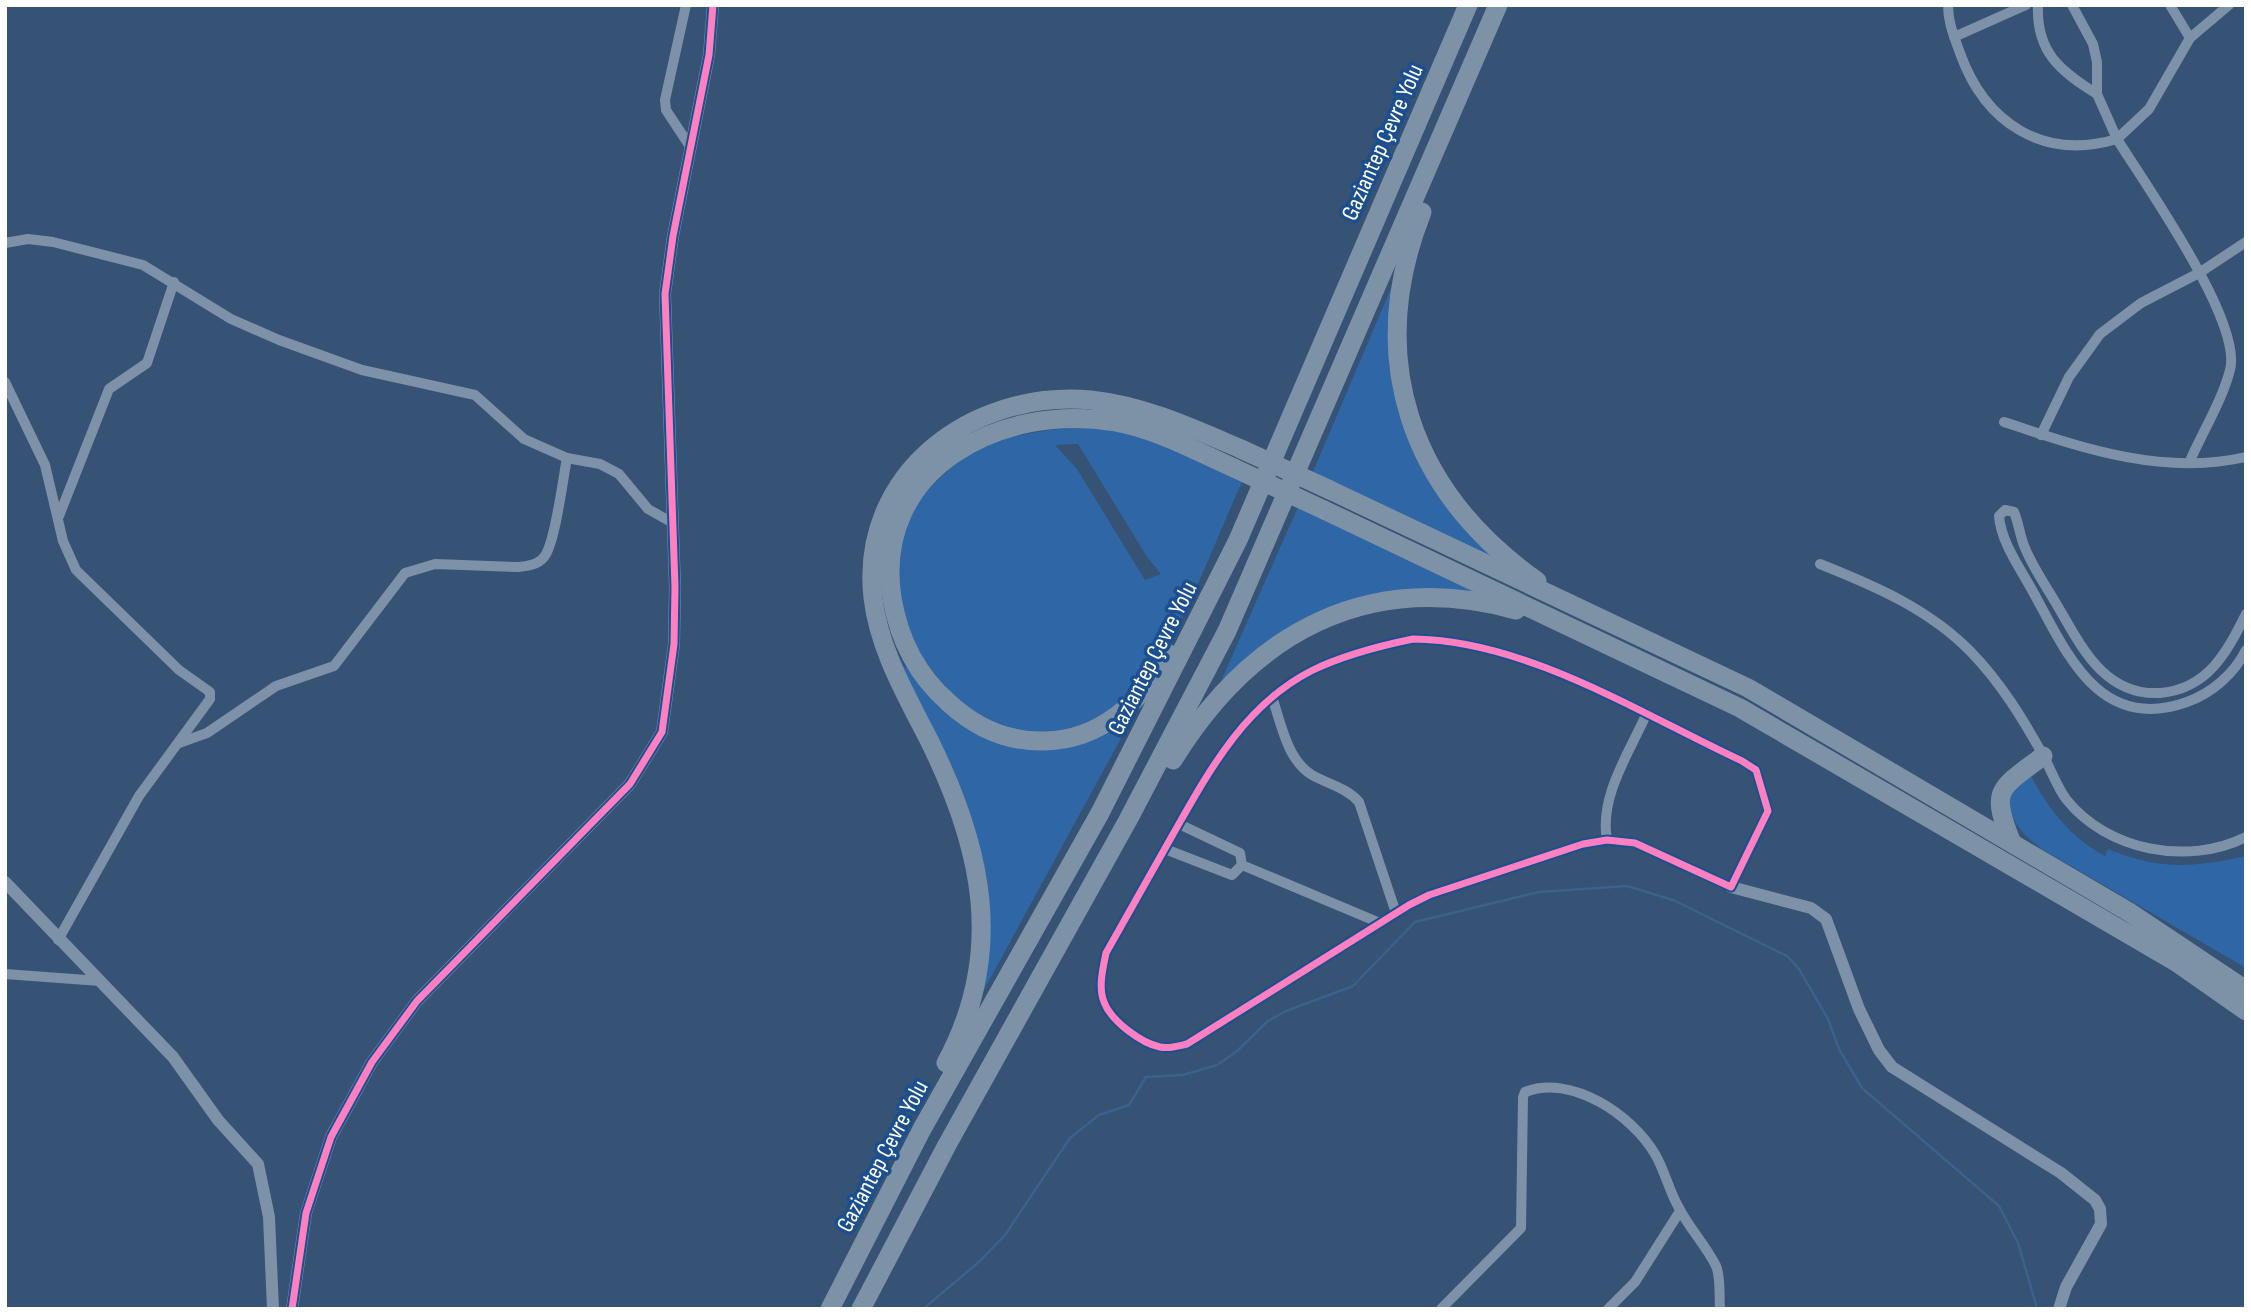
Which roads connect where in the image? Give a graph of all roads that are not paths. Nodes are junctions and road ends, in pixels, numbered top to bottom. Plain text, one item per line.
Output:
1 (686, 5) edge
2 (713, 5) edge
3 (1468, 5) edge
4 (1498, 5) edge
5 (1948, 5) edge
6 (2026, 5) edge
7 (2038, 5) edge
8 (2072, 5) edge
9 (2170, 5) edge
10 (2229, 5) edge
11 (1954, 37) junction
12 (2190, 38) junction
13 (2097, 94) junction
14 (1442, 133) junction
15 (2117, 139) junction
16 (691, 148) junction
17 (2246, 242) edge
18 (5, 243) edge
19 (2199, 273) junction
20 (174, 282) junction
21 (5, 382) edge
22 (2004, 422) dead end
23 (2041, 435) junction
24 (2246, 457) edge
25 (567, 458) junction
26 (1237, 458) junction
27 (2189, 463) junction
28 (59, 516) junction
29 (671, 522) junction
30 (1238, 540) junction
31 (1820, 564) dead end
32 (2246, 614) edge
33 (1634, 632) junction
34 (2246, 650) edge
35 (1626, 652) junction
36 (1272, 697) junction
37 (1646, 715) junction
38 (179, 743) junction
39 (2043, 756) junction
40 (1128, 820) junction
41 (1179, 824) junction
42 (2246, 837) edge
43 (1606, 840) junction
44 (2012, 843) junction
45 (1164, 849) junction
46 (1242, 865) junction
47 (5, 882) edge
48 (1731, 887) junction
49 (1396, 913) junction
50 (1380, 923) junction
51 (58, 940) junction
52 (5, 974) edge
53 (100, 981) junction
54 (2241, 993) edge
55 (2246, 1021) edge
56 (922, 1129) junction
57 (1680, 1211) junction
58 (273, 1309) edge
59 (292, 1309) edge
60 (830, 1309) edge
61 (861, 1309) edge
62 (1441, 1309) edge
63 (1608, 1309) edge
64 (1720, 1309) edge
65 (2059, 1309) edge

1 - 16 street
2 - 16 street
3 - 30 highway, Gaziantep Çevre Yolu
4 - 14 highway
5 - 11 street
6 - 11 street
7 - 13 street
8 - 13 street
9 - 12 street
10 - 12 street
11 - 15 street
12 - 15 street
13 - 15 street
14 - 33 highway
14 - 40 highway
15 - 19 street
16 - 29 street
17 - 19 street
18 - 20 street
19 - 23 street
19 - 27 street
20 - 25 street
20 - 28 street
21 - 28 street
22 - 23 street
23 - 27 street
24 - 27 street
25 - 29 street
25 - 38 street
26 - 30 highway
26 - 33 highway, bridge
26 - 35 highway, bridge
26 - 56 highway
28 - 38 street
29 - 59 street
30 - 56 highway, Gaziantep Çevre Yolu
31 - 39 street
32 - 34 street
33 - 44 highway
35 - 40 highway
35 - 54 highway
36 - 37 street
36 - 41 street
36 - 49 street
37 - 43 street
37 - 48 street
38 - 51 street
39 - 42 street
39 - 44 highway
40 - 61 highway
41 - 45 street
41 - 46 street
43 - 48 street
43 - 49 street
44 - 54 highway
45 - 46 street
45 - 50 street
46 - 50 street
47 - 51 street
48 - 65 street
49 - 50 street
51 - 53 street
52 - 53 street
53 - 58 street
54 - 55 highway
56 - 60 highway, Gaziantep Çevre Yolu
57 - 62 street
57 - 63 street
57 - 64 street

